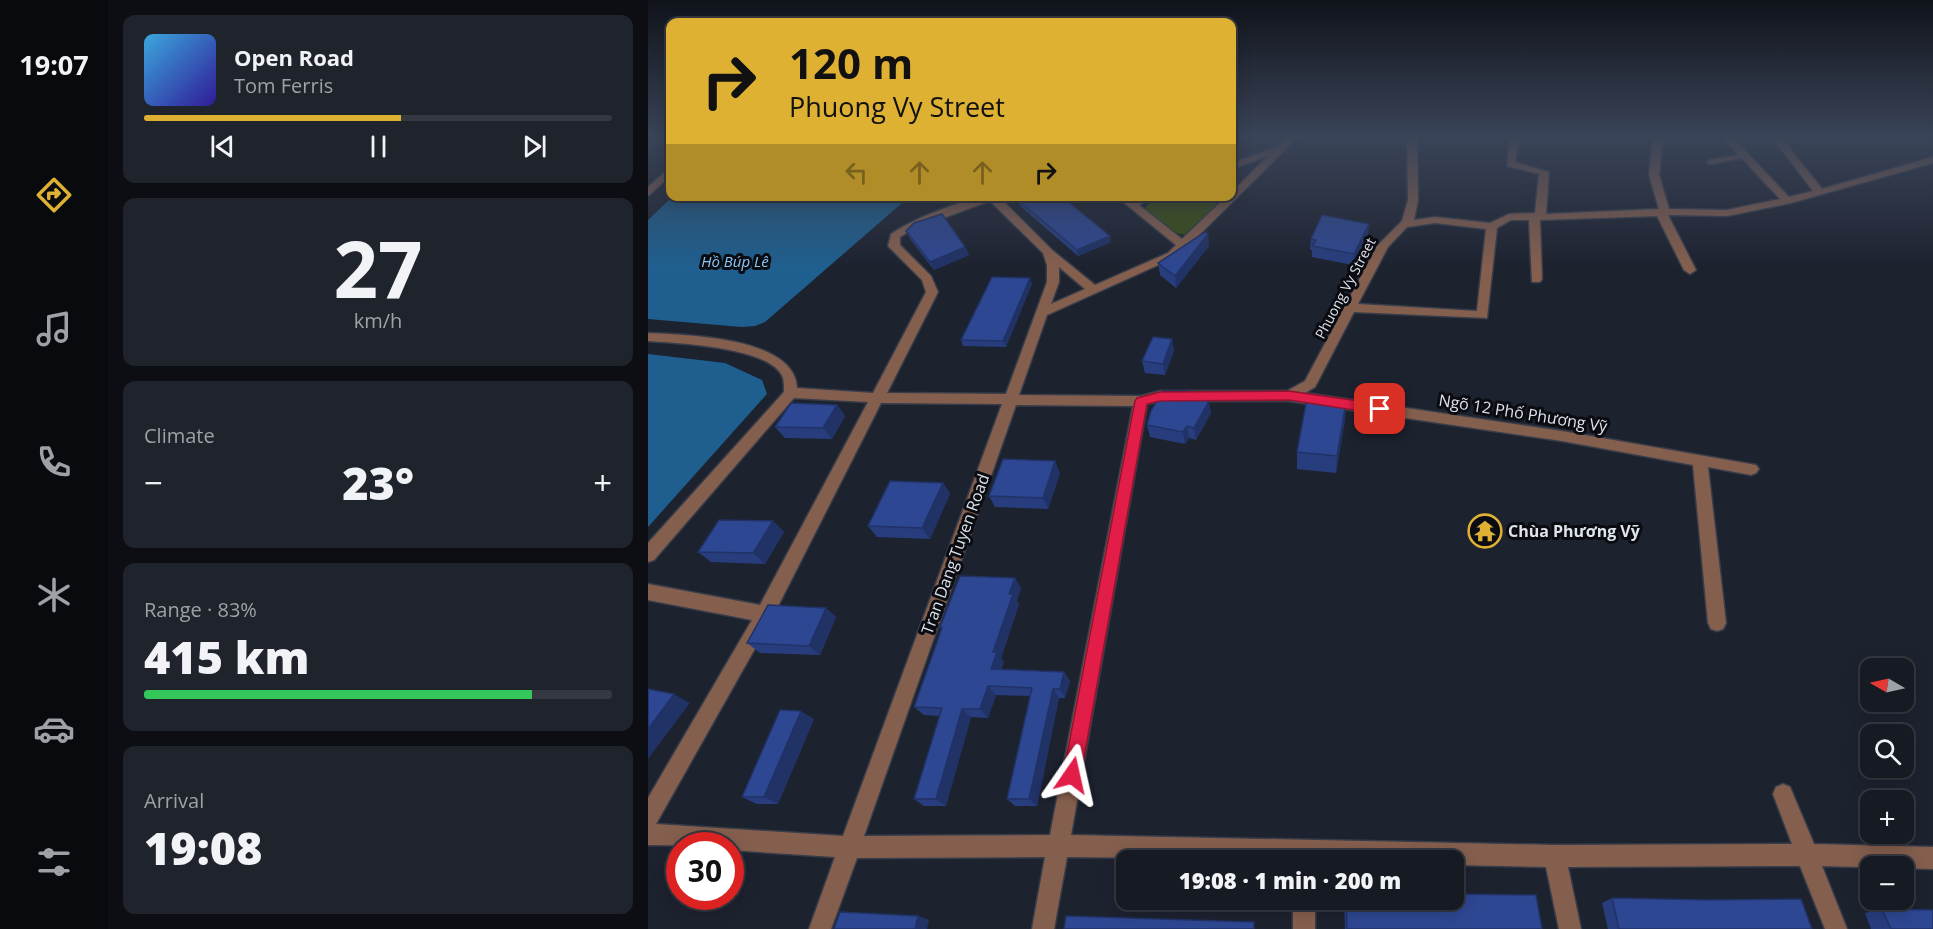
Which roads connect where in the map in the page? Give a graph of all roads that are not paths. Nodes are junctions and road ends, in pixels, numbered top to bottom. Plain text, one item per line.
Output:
1 (660, 180) edge
2 (1251, 180) edge
3 (1413, 180) edge
4 (1543, 180) edge
5 (1655, 180) edge
6 (1768, 180) edge
7 (1810, 180) edge
8 (1864, 180) edge
9 (648, 192) edge
10 (1819, 192) junction
11 (1236, 195) edge
12 (982, 201) edge
13 (997, 201) edge
14 (1127, 201) edge
15 (1138, 201) edge
16 (1230, 201) edge
17 (1787, 201) junction
18 (1131, 204) junction
19 (1663, 212) junction
20 (1537, 216) junction
21 (1407, 224) junction
22 (1492, 226) junction
23 (1184, 246) junction
24 (1048, 252) junction
25 (1690, 270) dead end
26 (1536, 279) dead end
27 (1094, 290) junction
28 (1352, 308) junction
29 (1042, 313) junction
30 (648, 337) edge
31 (791, 393) junction
32 (1289, 396) junction
33 (877, 398) junction
34 (1010, 399) junction
35 (1141, 401) junction
36 (1700, 460) junction
37 (1751, 469) dead end
38 (648, 555) edge
39 (648, 592) edge
40 (765, 614) junction
41 (1717, 623) dead end
42 (1783, 794) dead end
43 (648, 818) edge
44 (648, 834) edge
45 (1059, 845) junction
46 (851, 847) junction
47 (1170, 850) edge
48 (1807, 855) junction
49 (1464, 856) edge
50 (1556, 856) junction
51 (1933, 858) edge
52 (1304, 910) edge
53 (820, 929) edge
54 (1043, 929) edge
55 (1304, 929) edge
56 (1570, 929) edge
57 (1836, 929) edge

1 - 9 street
2 - 11 street
3 - 21 street
4 - 20 street
5 - 19 street
6 - 17 street
7 - 10 street
8 - 10 street
10 - 17 street
12 - 33 street
13 - 24 street
14 - 18 street
15 - 18 street
16 - 23 street
17 - 19 street
18 - 23 street
19 - 20 street
19 - 25 street
20 - 22 street
20 - 26 street
21 - 22 street
21 - 28 street, Phuong Vy Street
22 - 28 street
23 - 27 street
24 - 27 street
24 - 29 street, Tran Dang Tuyen Road
27 - 29 street
28 - 32 street, Phuong Vy Street
29 - 34 street, Tran Dang Tuyen Road
30 - 31 street
31 - 33 street
31 - 38 street
32 - 35 street
32 - 36 street, Ngõ 12 Phố Phương Vỹ
33 - 34 street
33 - 40 street
34 - 35 street
34 - 46 street, Tran Dang Tuyen Road
35 - 45 street
36 - 37 street, Ngõ 12 Phố Phương Vỹ
36 - 41 street
39 - 40 street
40 - 43 street
42 - 48 street
44 - 46 street
45 - 46 street
45 - 47 street
45 - 54 street
46 - 53 street, Tran Dang Tuyen Road
48 - 50 street
48 - 51 street
48 - 57 street
49 - 50 street
50 - 56 street
52 - 55 street

